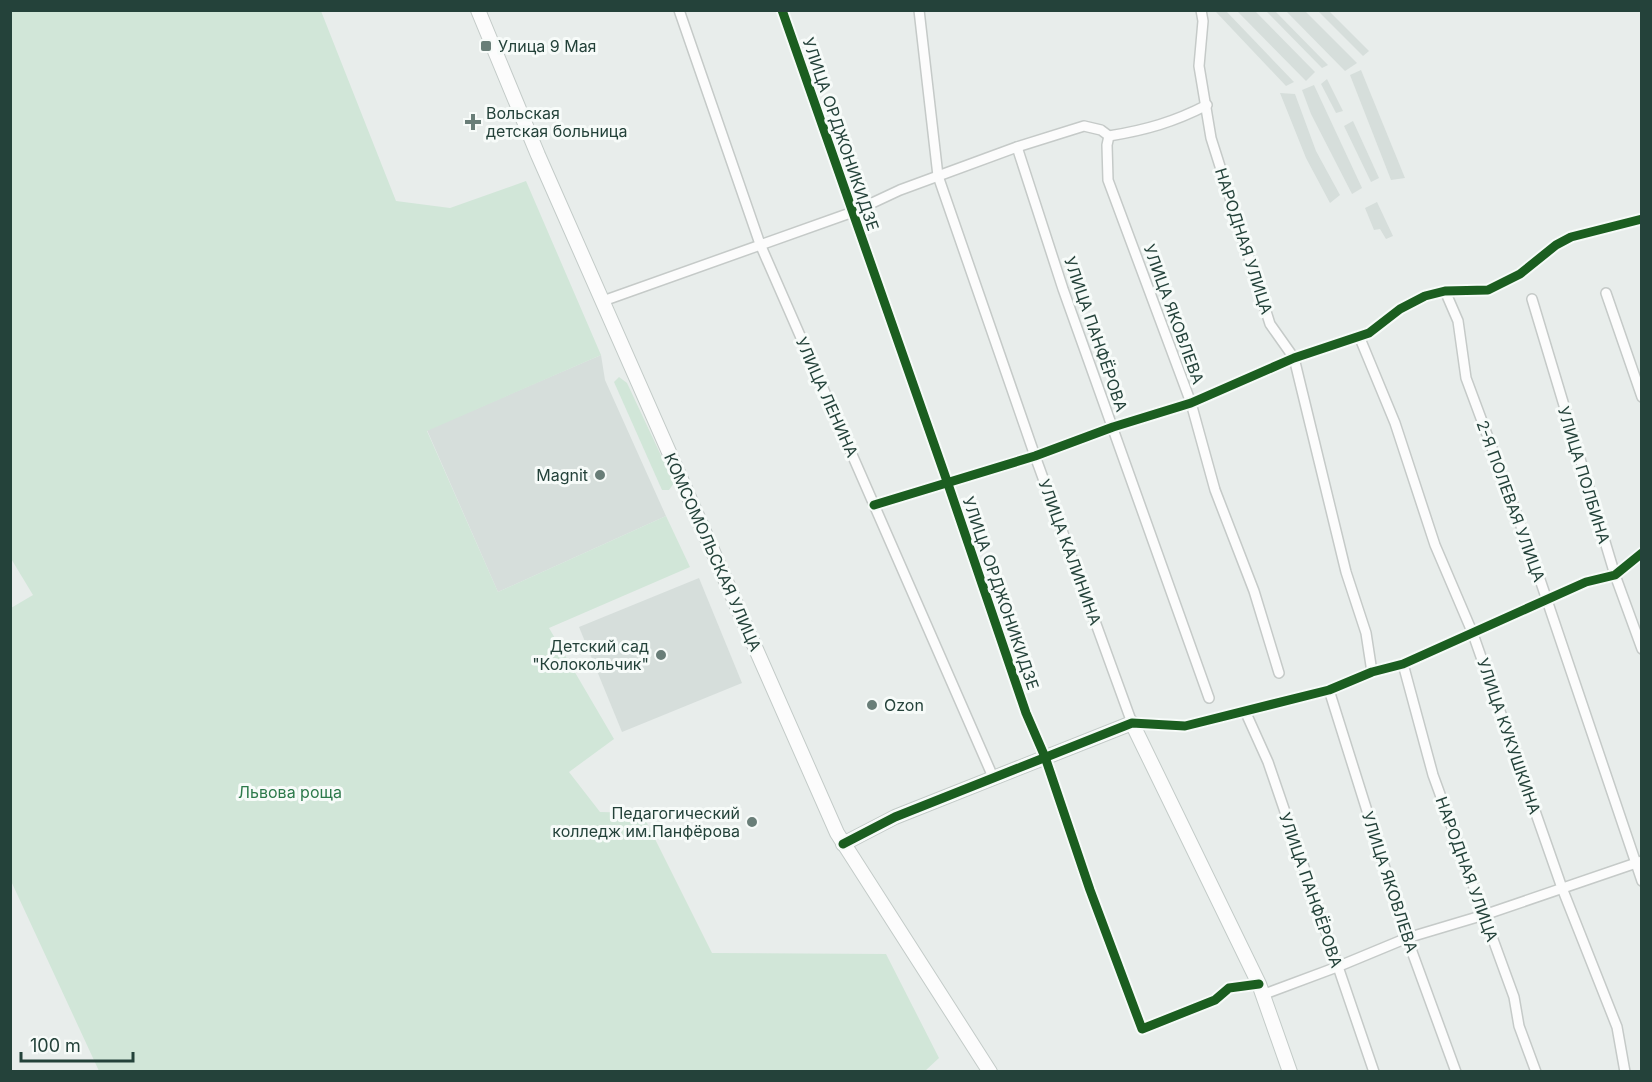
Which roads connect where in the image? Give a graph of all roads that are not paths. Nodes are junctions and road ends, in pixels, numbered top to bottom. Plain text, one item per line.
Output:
1 (478, 10) edge
2 (679, 10) edge
3 (782, 10) edge
4 (919, 10) edge
5 (1201, 10) edge
6 (1207, 105) junction
7 (1110, 136) junction
8 (1017, 147) junction
9 (938, 176) junction
10 (853, 212) junction
11 (1641, 219) edge
12 (760, 244) junction
13 (1444, 291) junction
14 (1606, 293) dead end
15 (1532, 299) dead end
16 (603, 301) junction
17 (1359, 336) junction
18 (1294, 358) junction
19 (1641, 397) edge
20 (1191, 403) junction
21 (1113, 427) junction
22 (1035, 456) junction
23 (948, 484) junction
24 (874, 505) junction
25 (1641, 552) edge
26 (1615, 575) junction
27 (1546, 602) junction
28 (1473, 634) junction
29 (1641, 649) edge
30 (1403, 664) junction
31 (1372, 672) junction
32 (1278, 673) dead end
33 (1329, 690) junction
34 (1209, 698) dead end
35 (1245, 711) junction
36 (1132, 723) junction
37 (1045, 757) junction
38 (993, 777) junction
39 (843, 844) junction
40 (1638, 862) edge
41 (1641, 881) edge
42 (1562, 888) junction
43 (1484, 915) junction
44 (1407, 938) junction
45 (1337, 967) junction
46 (1260, 990) junction
47 (990, 1071) edge
48 (1290, 1071) edge
49 (1374, 1071) edge
50 (1456, 1071) edge
51 (1536, 1071) edge
52 (1624, 1071) edge

1 - 16 main road, КОМСОМОЛЬСКАЯ УЛИЦА
2 - 12 street, УЛИЦА ЛЕНИНА
3 - 10 street, УЛИЦА ОРДЖОНИКИДЗЕ
4 - 9 street, УЛИЦА КАЛИНИНА
5 - 6 street, НАРОДНАЯ УЛИЦА
6 - 7 street
6 - 18 street, НАРОДНАЯ УЛИЦА
7 - 8 street
7 - 20 street, УЛИЦА ЯКОВЛЕВА
8 - 9 street
8 - 21 street, УЛИЦА ПАНФЁРОВА
9 - 10 street
9 - 22 street, УЛИЦА КАЛИНИНА
10 - 12 street
10 - 23 street, УЛИЦА ОРДЖОНИКИДЗЕ
11 - 13 street
12 - 16 street
12 - 24 street, УЛИЦА ЛЕНИНА
13 - 17 street
13 - 27 street, 2-Я ПОЛЕВАЯ УЛИЦА
14 - 19 street
15 - 26 street, УЛИЦА ПОЛБИНА
16 - 39 main road, КОМСОМОЛЬСКАЯ УЛИЦА
17 - 18 street
17 - 28 street, УЛИЦА КУКУШКИНА
18 - 20 street
18 - 31 street, НАРОДНАЯ УЛИЦА
20 - 21 street
20 - 32 street, УЛИЦА ЯКОВЛЕВА
21 - 22 street
21 - 34 street, УЛИЦА ПАНФЁРОВА
22 - 23 street
22 - 36 street, УЛИЦА КАЛИНИНА
23 - 24 street
23 - 37 street, УЛИЦА ОРДЖОНИКИДЗЕ
24 - 38 street, УЛИЦА ЛЕНИНА
25 - 26 street
26 - 27 street
26 - 29 street, УЛИЦА ПОЛБИНА
27 - 28 street
27 - 40 street, 2-Я ПОЛЕВАЯ УЛИЦА
28 - 30 street
28 - 42 street, УЛИЦА КУКУШКИНА
30 - 31 street
30 - 43 street, НАРОДНАЯ УЛИЦА
31 - 33 street
33 - 35 street
33 - 44 street, УЛИЦА ЯКОВЛЕВА
35 - 36 street
35 - 45 street, УЛИЦА ПАНФЁРОВА
36 - 37 main road
36 - 46 main road, УЛИЦА КАЛИНИНА
37 - 38 main road
37 - 46 street, УЛИЦА ОРДЖОНИКИДЗЕ
38 - 39 main road
39 - 47 main road, КОМСОМОЛЬСКАЯ УЛИЦА
40 - 41 street, 2-Я ПОЛЕВАЯ УЛИЦА
40 - 42 street
42 - 43 street
42 - 52 street, УЛИЦА КУКУШКИНА
43 - 44 street
43 - 51 street, НАРОДНАЯ УЛИЦА
44 - 45 street
44 - 50 street, УЛИЦА ЯКОВЛЕВА
45 - 46 street
45 - 49 street, УЛИЦА ПАНФЁРОВА
46 - 48 main road, УЛИЦА КАЛИНИНА

